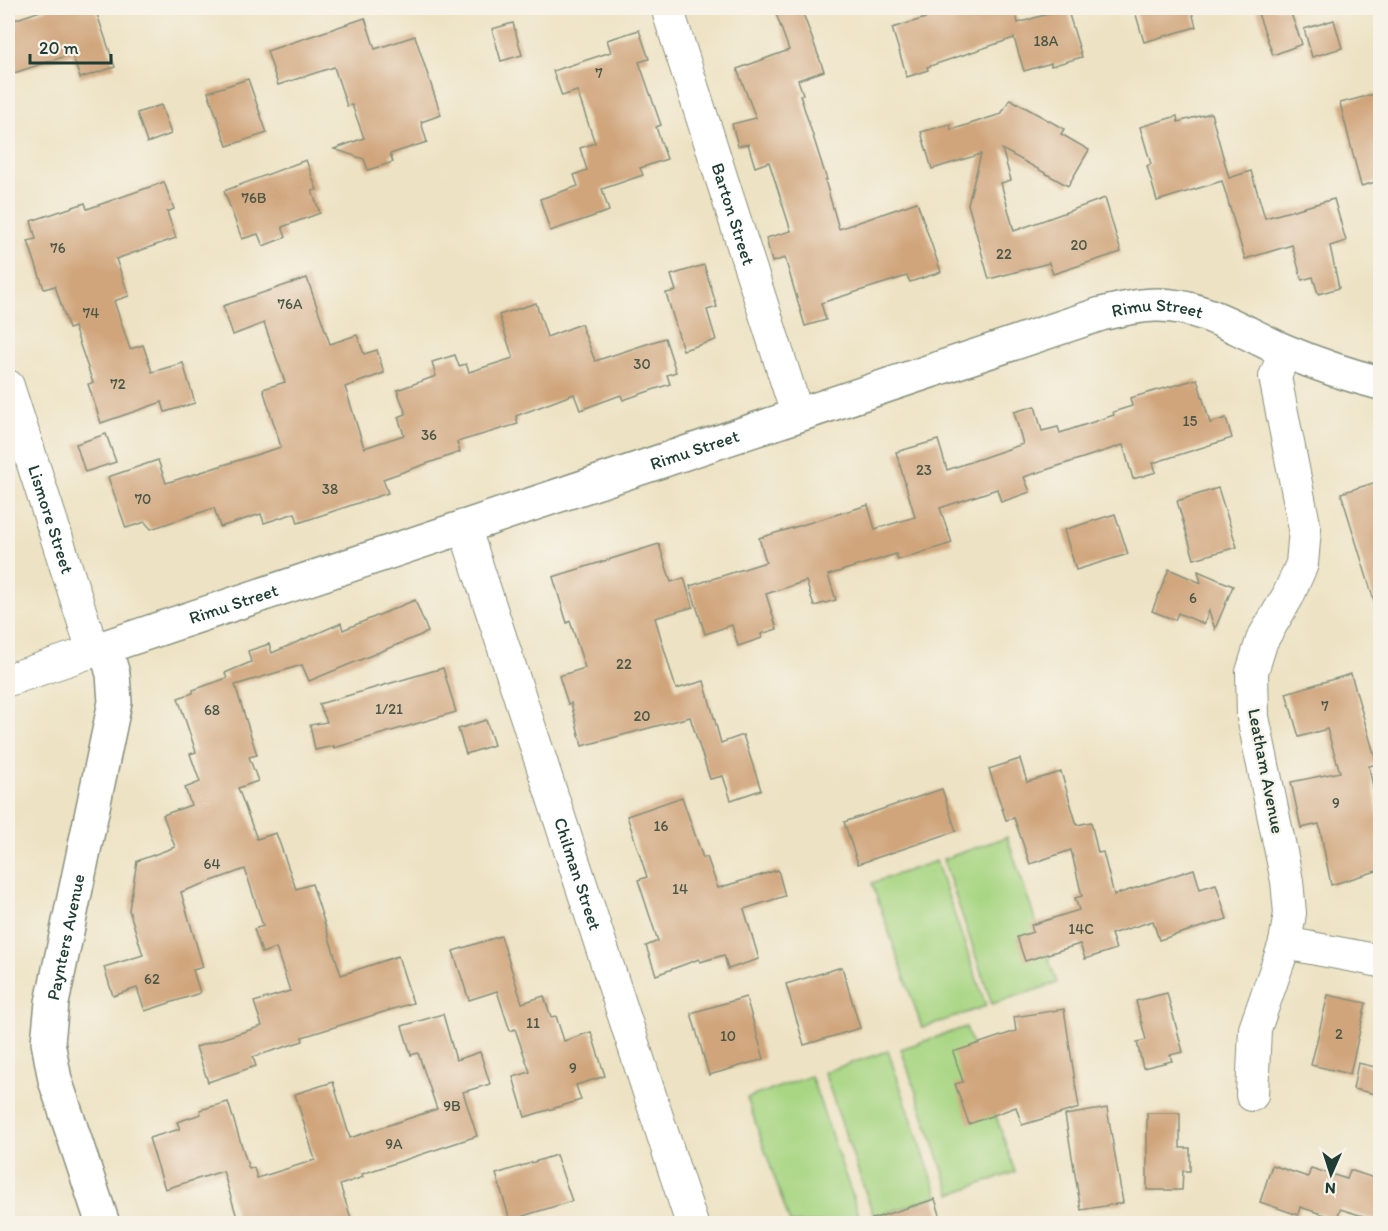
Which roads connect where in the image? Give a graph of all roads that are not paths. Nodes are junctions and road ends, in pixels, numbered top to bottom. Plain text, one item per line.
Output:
1 (669, 14) dead end
2 (1285, 351) junction
3 (1380, 383) edge
4 (8, 386) edge
5 (796, 414) junction
6 (464, 526) junction
7 (99, 649) junction
8 (8, 680) edge
9 (1285, 943) junction
10 (1380, 961) edge
11 (1252, 1095) dead end
12 (103, 1224) edge
13 (692, 1224) edge

1 - 5 street, Barton Street
2 - 3 street, Rimu Street
2 - 5 street, Rimu Street
2 - 9 street, Leatham Avenue
4 - 7 street, Lismore Street
5 - 6 street, Rimu Street
6 - 7 street, Rimu Street
6 - 13 street, Chilman Street
7 - 8 street, Rimu Street
7 - 12 street, Paynters Avenue
9 - 10 street
9 - 11 street, Leatham Avenue

